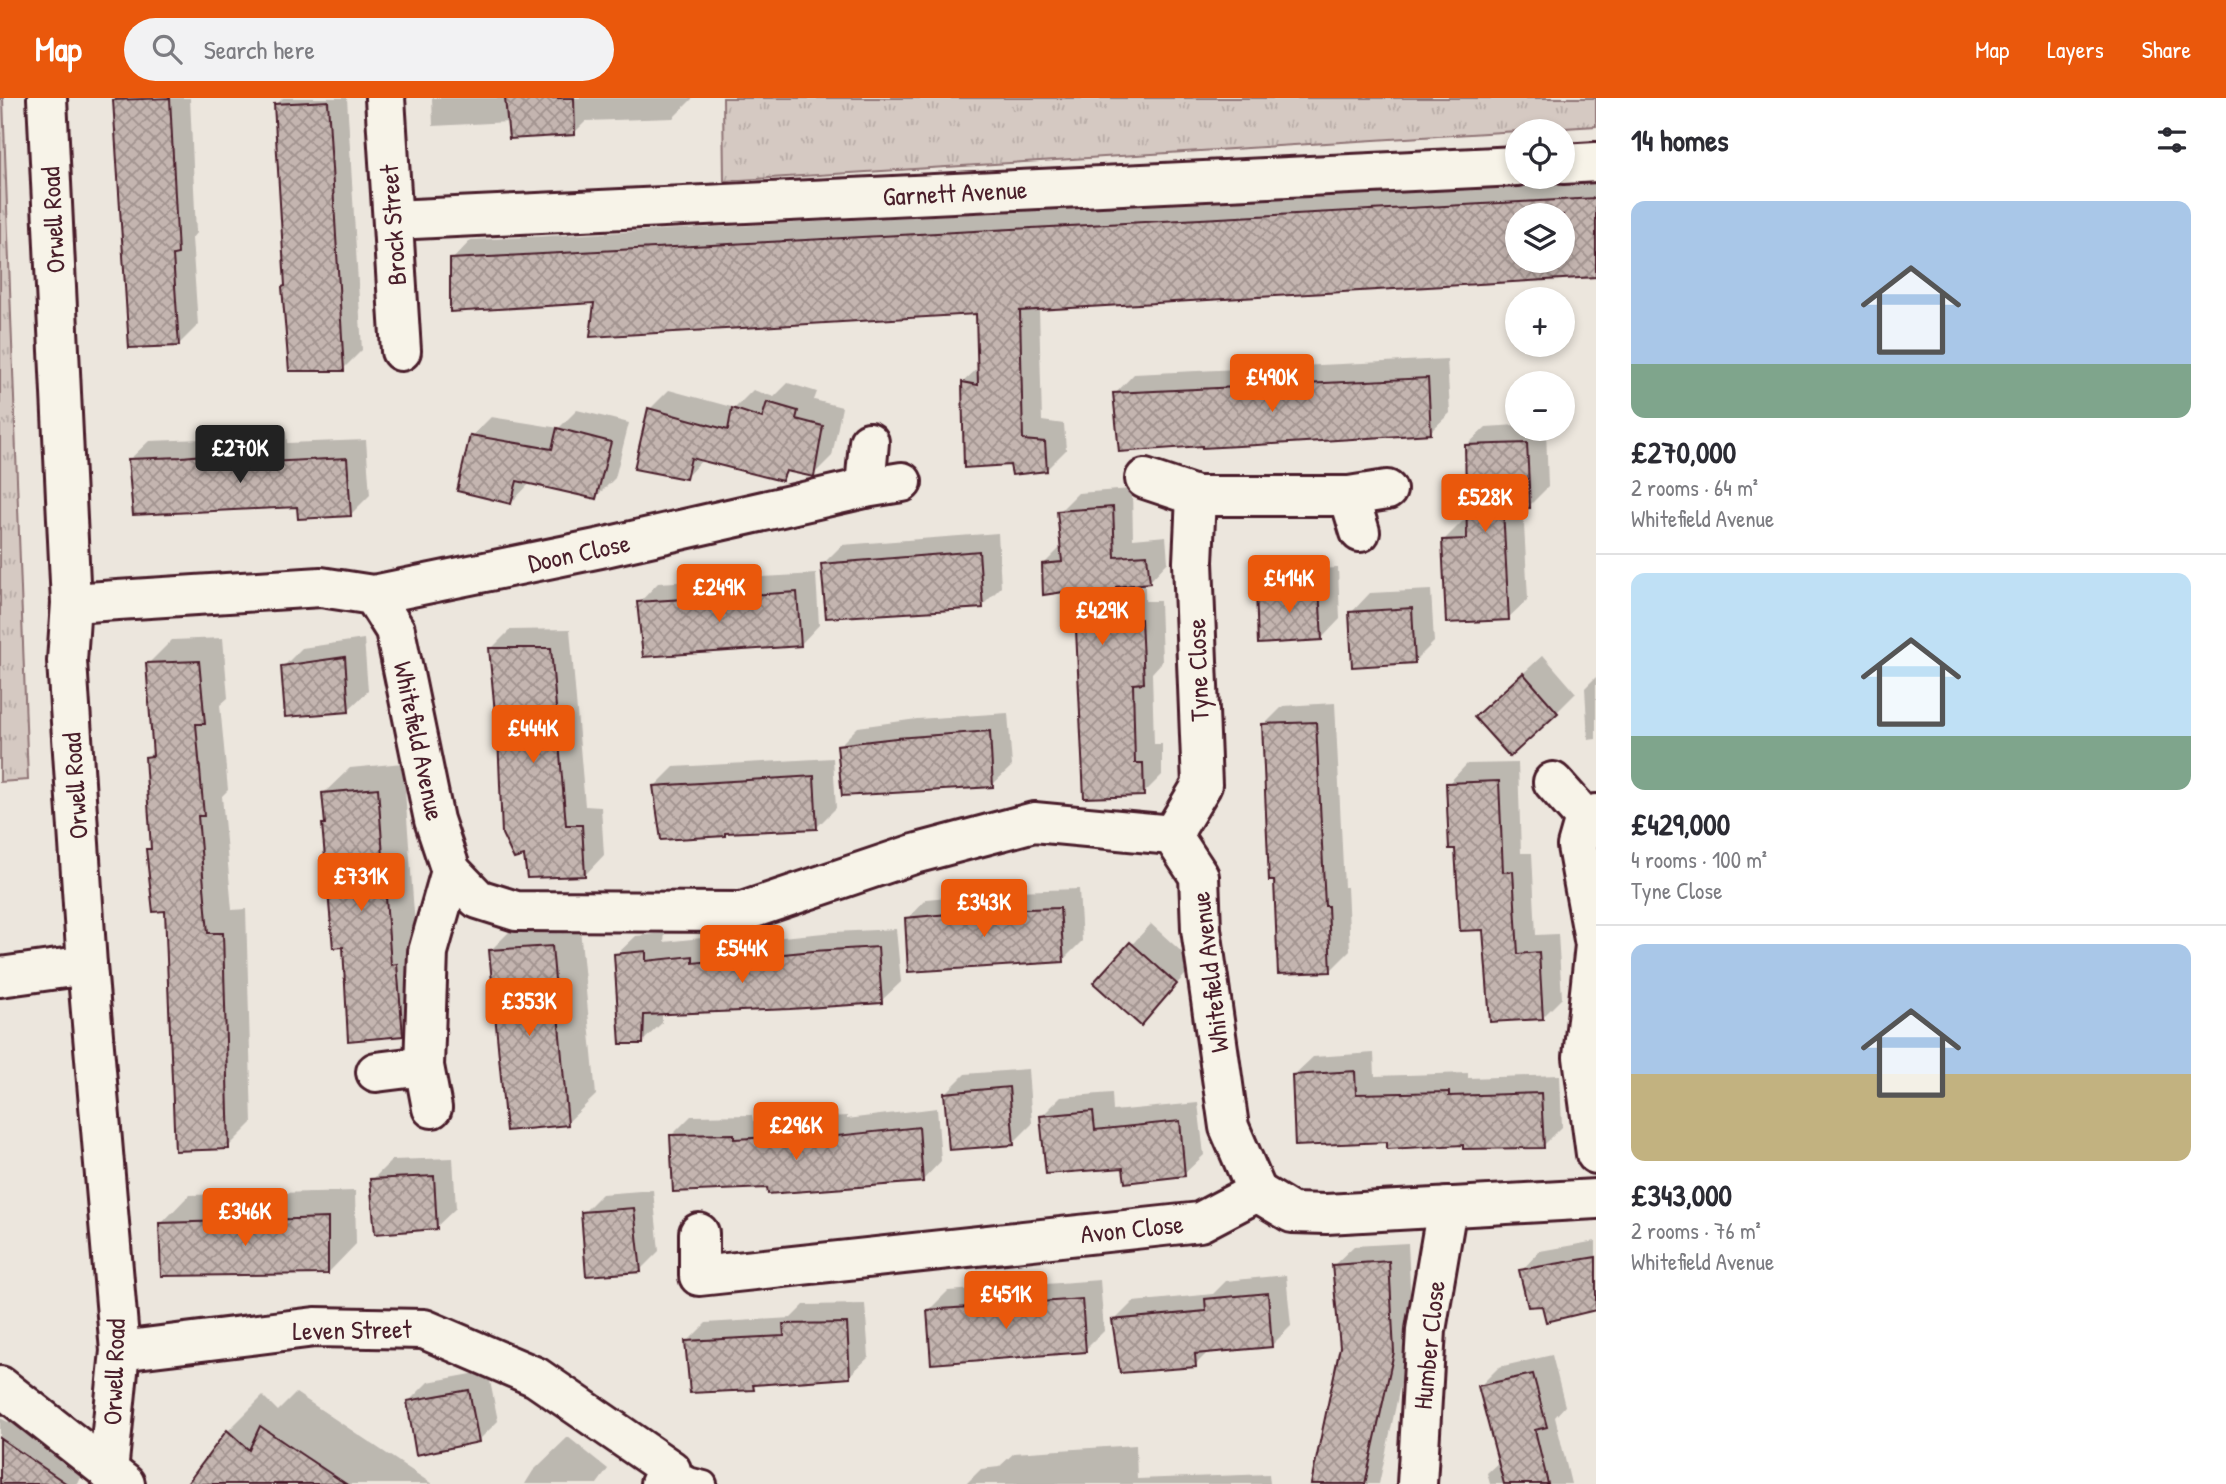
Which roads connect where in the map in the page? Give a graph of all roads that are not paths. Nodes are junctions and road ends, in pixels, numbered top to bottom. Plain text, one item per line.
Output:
1 (47, 98) edge
2 (385, 98) edge
3 (1596, 162) edge
4 (1575, 163) edge
5 (1505, 167) edge
6 (393, 220) junction
7 (401, 351) dead end
8 (869, 442) dead end
9 (1145, 479) dead end
10 (1387, 490) dead end
11 (1196, 496) junction
12 (1349, 496) junction
13 (1360, 532) dead end
14 (373, 595) junction
15 (71, 603) junction
16 (1553, 782) dead end
17 (1590, 816) edge
18 (1172, 835) junction
19 (451, 871) junction
20 (87, 965) junction
21 (0, 977) edge
22 (424, 1066) junction
23 (376, 1072) dead end
24 (432, 1108) dead end
25 (1596, 1154) edge
26 (1257, 1192) junction
27 (1596, 1199) edge
28 (1447, 1206) junction
29 (699, 1233) dead end
30 (120, 1351) junction
31 (0, 1386) edge
32 (678, 1479) edge
33 (112, 1480) edge
34 (1417, 1484) edge

1 - 15 street, Orwell Road
2 - 6 street, Brock Street
3 - 4 street
5 - 6 street, Garnett Avenue
6 - 7 street, Brock Street
8 - 14 street, Doon Close
9 - 11 street
10 - 12 street
11 - 12 street
11 - 18 street, Tyne Close
12 - 13 street
14 - 15 street
14 - 19 street, Whitefield Avenue
15 - 20 street, Orwell Road
16 - 17 street
17 - 25 street
18 - 19 street, Whitefield Avenue
18 - 26 street, Whitefield Avenue
19 - 22 street
20 - 21 street
20 - 30 street, Orwell Road
22 - 23 street
22 - 24 street
26 - 28 street
26 - 29 street, Avon Close
27 - 28 street
28 - 34 street, Humber Close
30 - 32 street, Leven Street
30 - 33 street, Orwell Road
31 - 33 street

